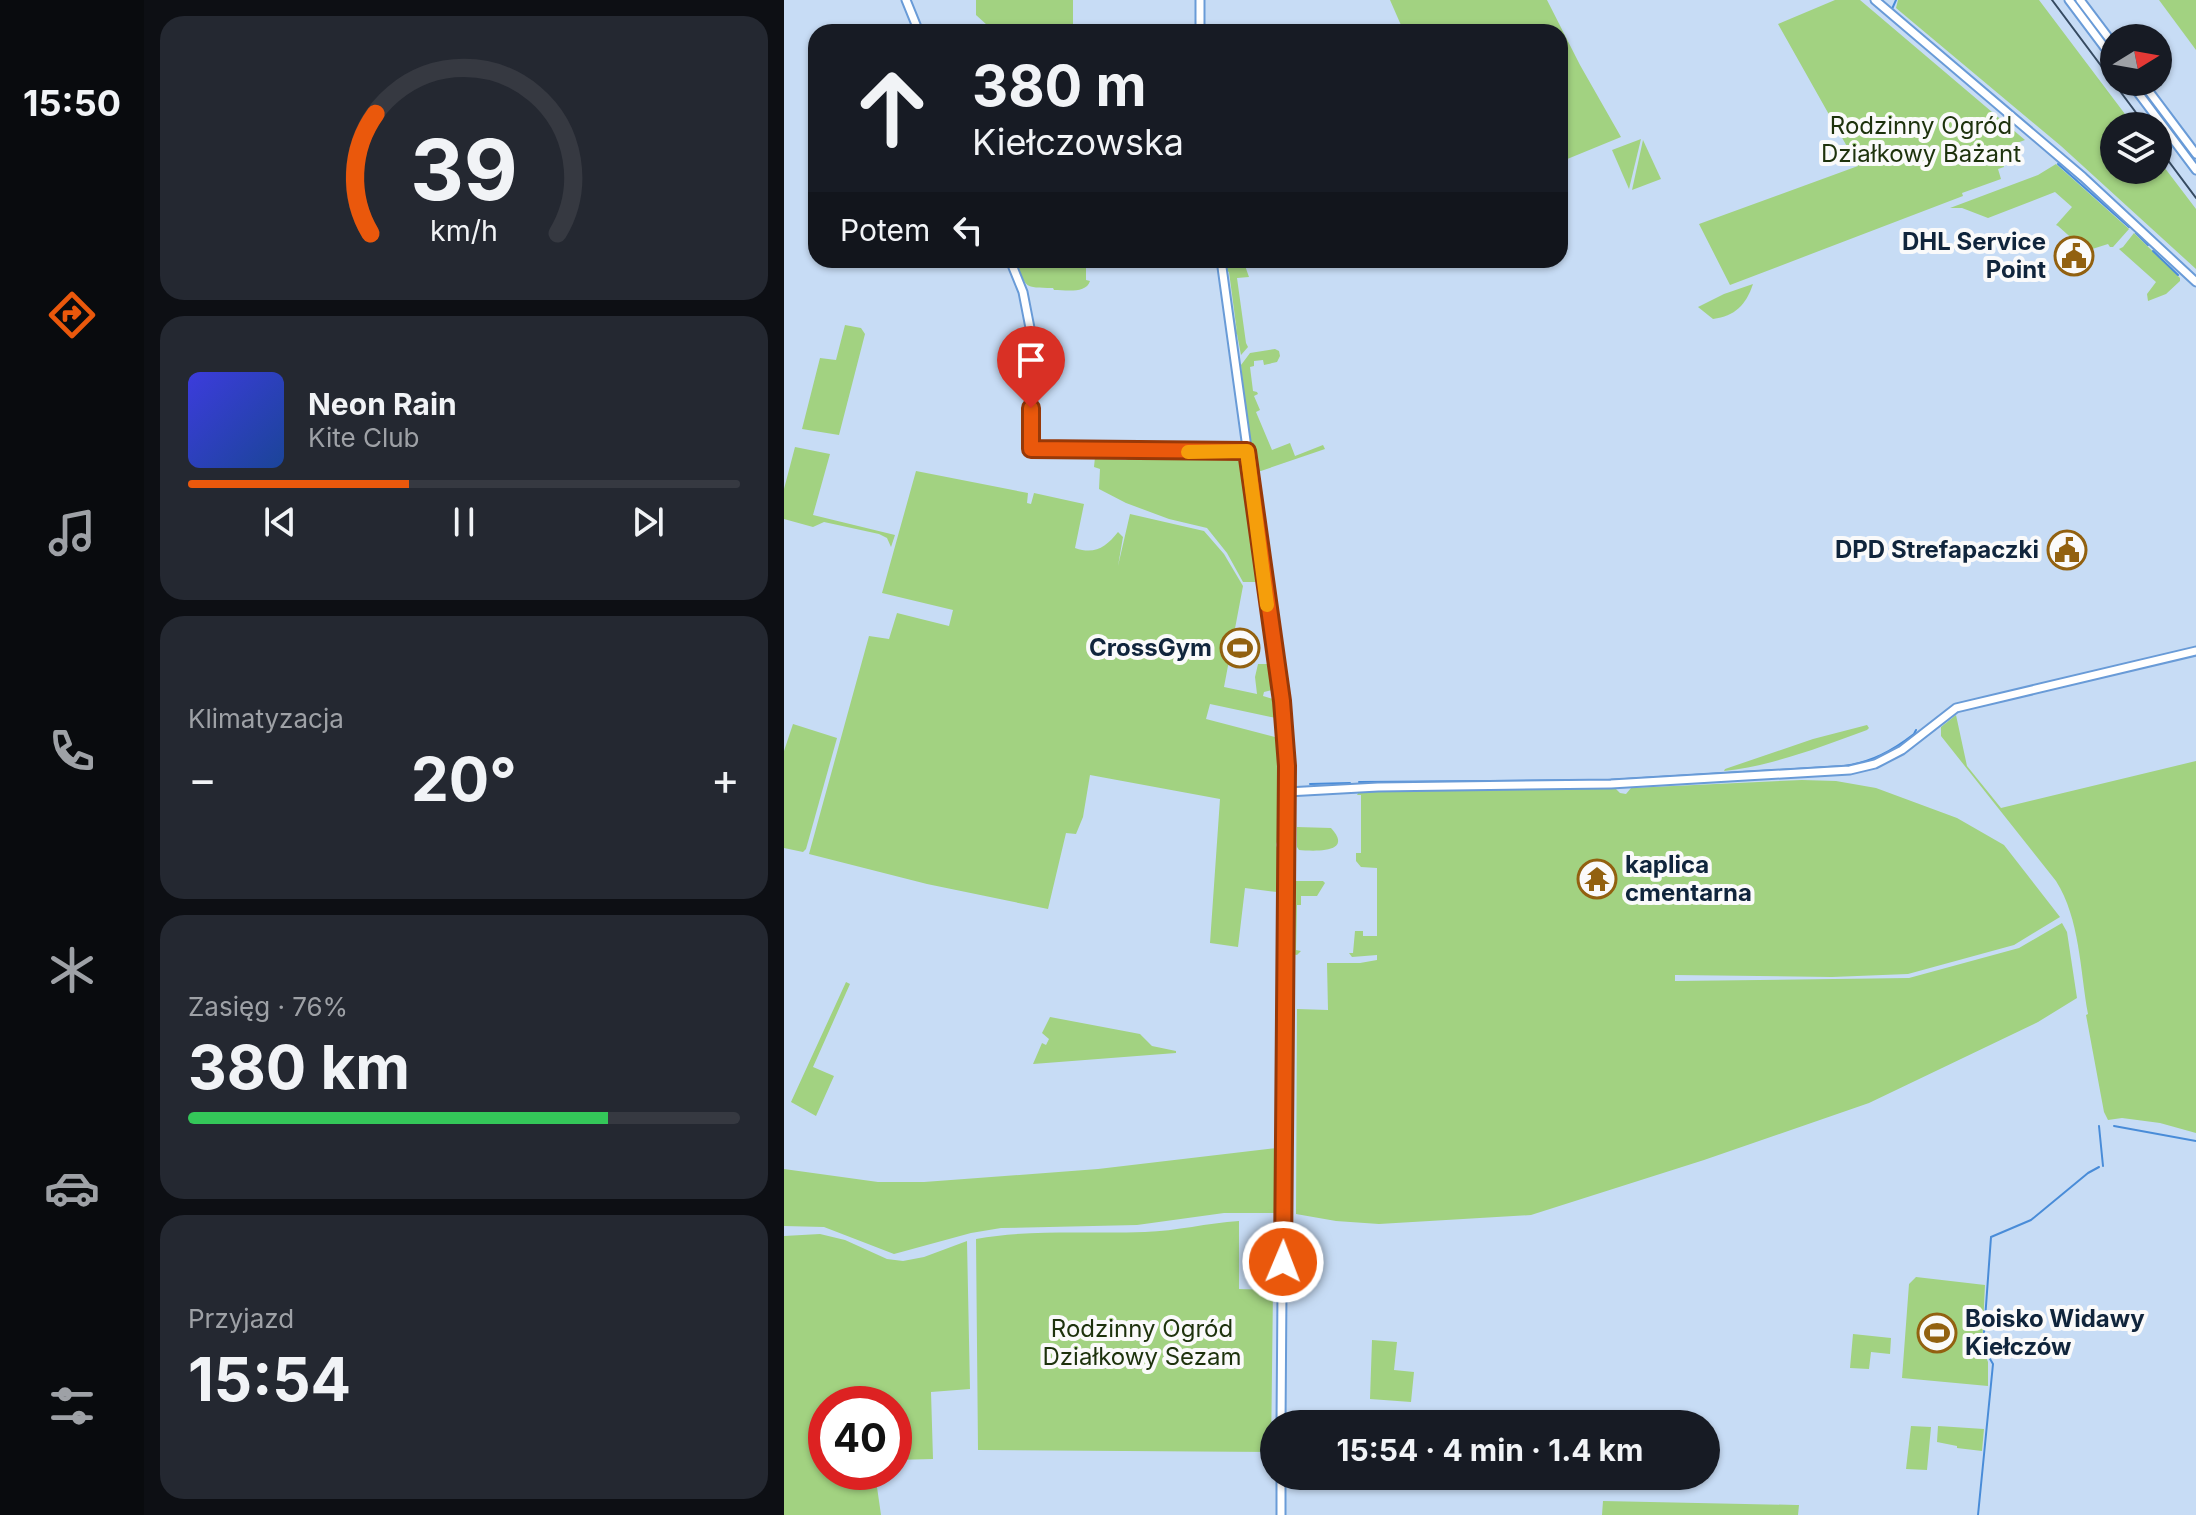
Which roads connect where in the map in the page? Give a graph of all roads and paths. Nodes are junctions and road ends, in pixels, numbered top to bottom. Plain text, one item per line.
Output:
1 (906, 0) edge
2 (1200, 0) edge
3 (1875, 0) edge
4 (2069, 0) edge
5 (2080, 0) edge
6 (916, 24) edge
7 (1200, 24) edge
8 (2100, 26) edge
9 (2100, 41) edge
10 (2140, 96) edge
11 (2152, 96) edge
12 (2196, 154) edge
13 (2196, 170) edge
14 (1013, 268) edge
15 (1222, 268) edge
16 (2196, 282) edge
17 (1247, 451) junction
18 (2196, 651) edge
19 (1287, 792) junction
20 (1281, 1410) edge
21 (1281, 1490) edge
22 (1281, 1515) edge

1 - 6 street
2 - 7 street
3 - 16 street
4 - 9 street
5 - 8 street
10 - 13 street
11 - 12 street
14 - 17 street
15 - 17 street
17 - 19 street
18 - 19 street
19 - 20 street
21 - 22 street

